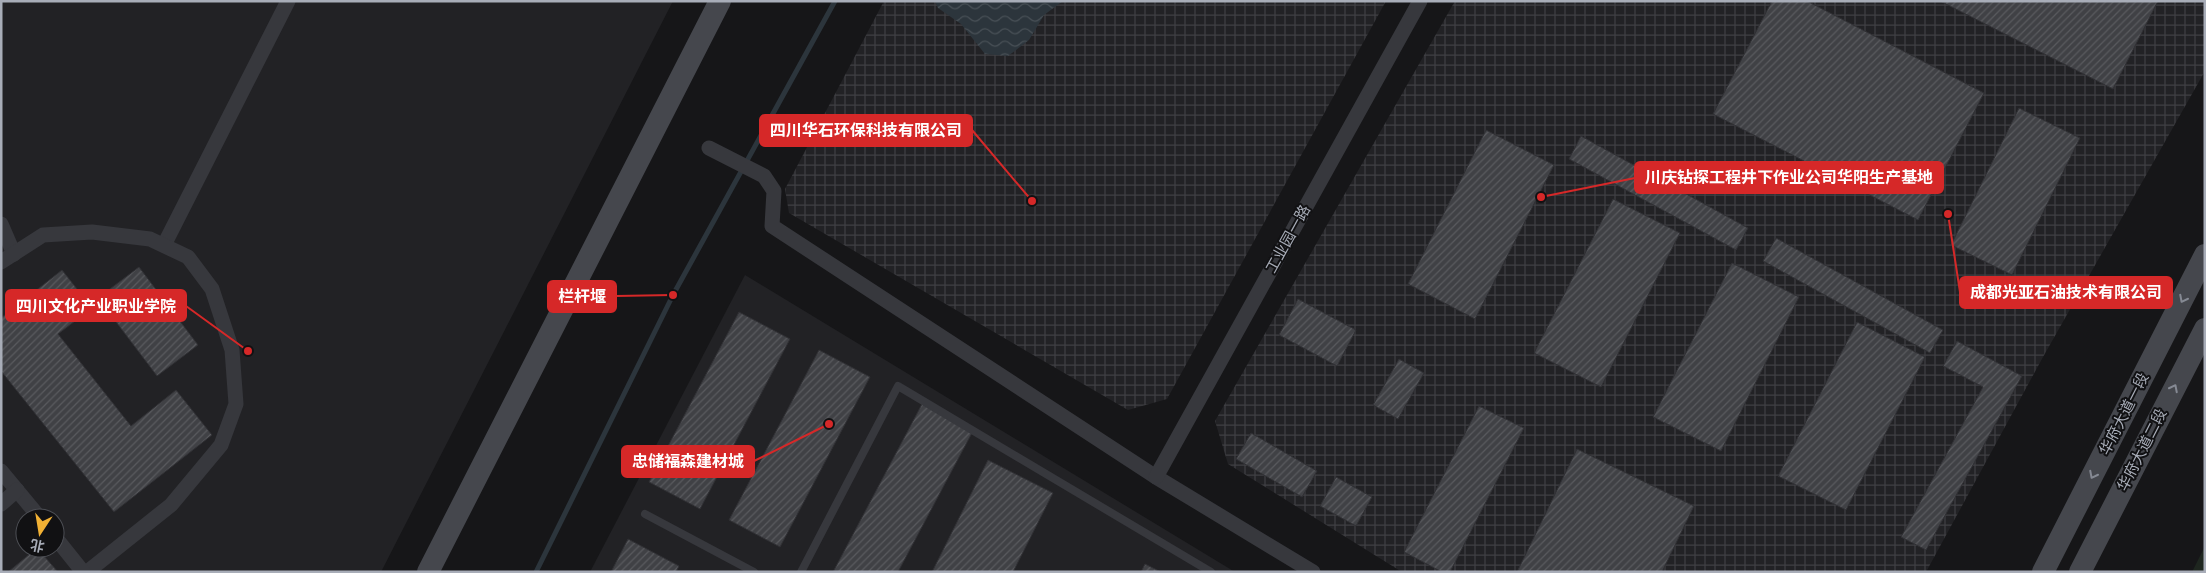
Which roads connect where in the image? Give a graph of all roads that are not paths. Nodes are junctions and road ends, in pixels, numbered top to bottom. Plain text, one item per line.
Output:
1 (288, 1) edge
2 (720, 1) edge
3 (1420, 1) edge
4 (709, 148) dead end
5 (1, 224) edge
6 (164, 245) junction
7 (2205, 255) edge
8 (8, 258) edge
9 (2205, 329) edge
10 (1, 470) edge
11 (1156, 477) junction
12 (17, 490) junction
13 (1, 504) edge
14 (32, 508) edge
15 (644, 514) dead end
16 (65, 549) edge
17 (85, 572) edge
18 (428, 572) edge
19 (754, 572) edge
20 (801, 572) edge
21 (1211, 572) edge
22 (1313, 572) edge
23 (2044, 572) edge
24 (2080, 572) edge

1 - 6 street
2 - 18 street
3 - 11 street, 工业园一路
4 - 11 street
5 - 8 street
6 - 8 street
6 - 17 street
7 -> 23 street, 华府大道一段
24 -> 9 street, 华府大道二段
10 - 12 street
11 - 22 street
12 - 13 street
12 - 14 street
15 - 19 lane
16 - 17 street
20 - 21 lane

